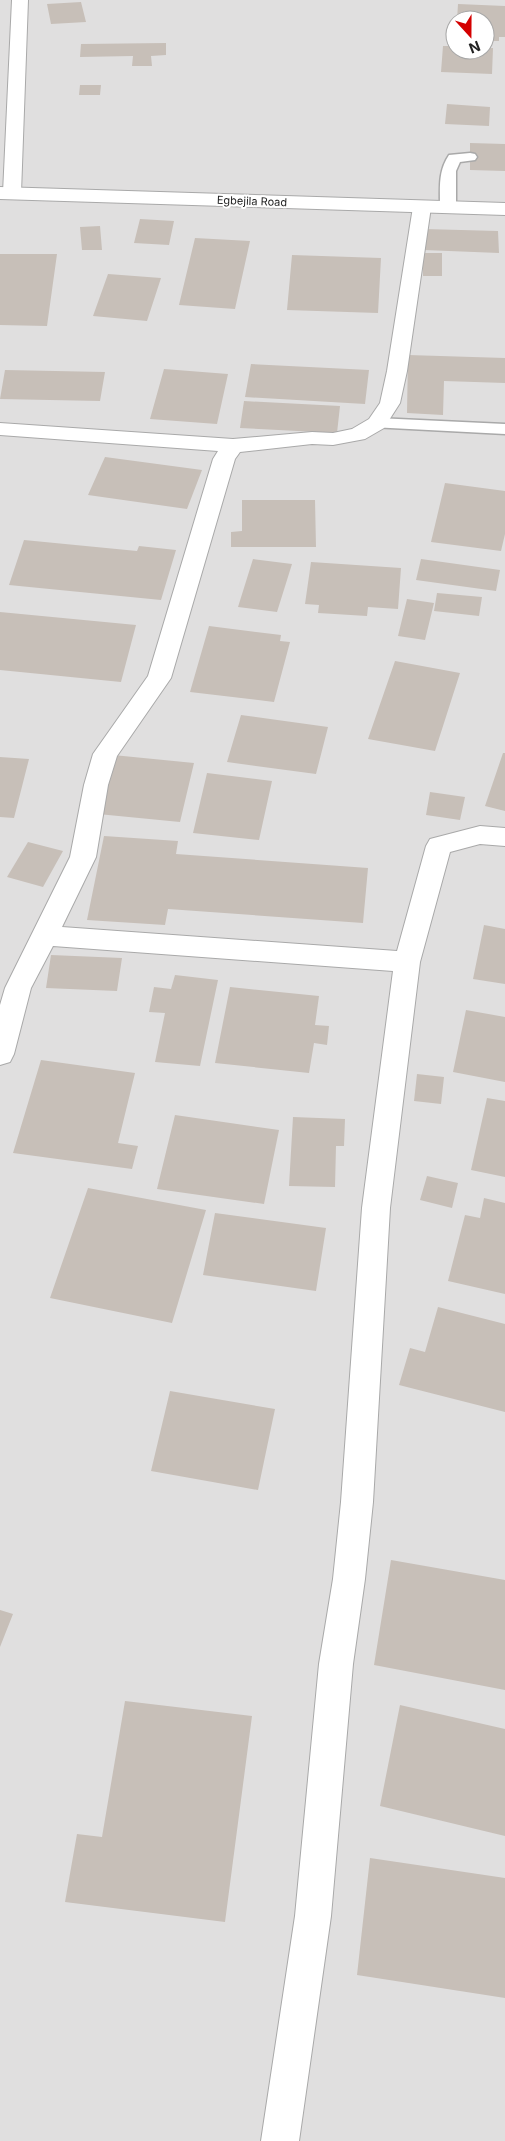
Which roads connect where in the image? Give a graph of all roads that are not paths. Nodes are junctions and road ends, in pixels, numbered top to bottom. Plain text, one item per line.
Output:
1 (20, 0) edge
2 (470, 157) dead end
3 (6, 193) edge
4 (422, 207) junction
5 (448, 207) junction
6 (505, 209) edge
7 (377, 423) junction
8 (0, 429) edge
9 (505, 429) edge
10 (233, 446) junction
11 (505, 838) edge
12 (45, 936) junction
13 (407, 962) junction
14 (0, 1054) edge
15 (280, 2141) edge

1 - 3 street
2 - 5 lane
3 - 4 street, Egbejila Road
4 - 5 street, Egbejila Road
4 - 7 street
5 - 6 street, Egbejila Road
7 - 9 lane
7 - 10 street
8 - 10 street
10 - 12 street
11 - 13 street
12 - 13 street
12 - 14 street
13 - 15 street

